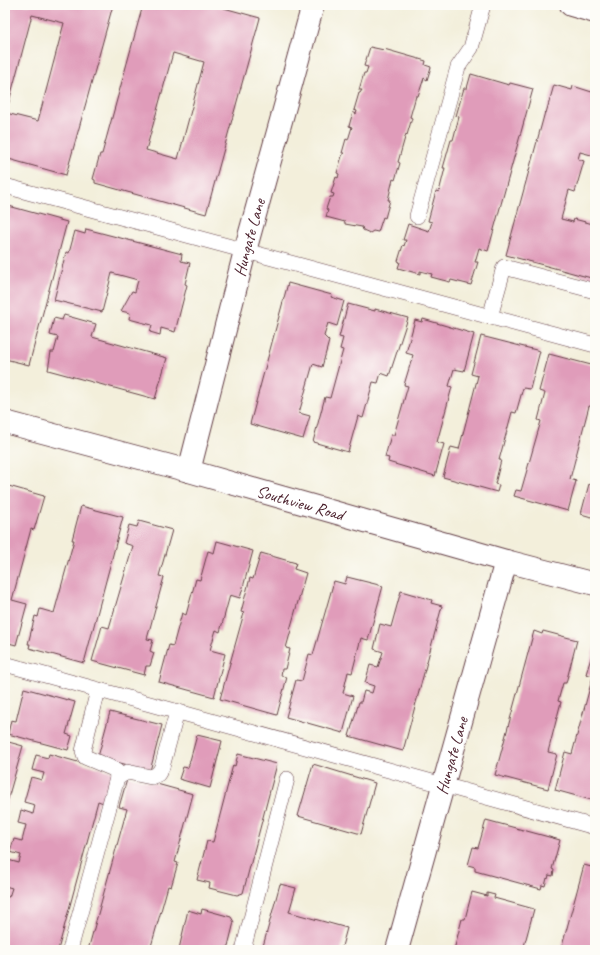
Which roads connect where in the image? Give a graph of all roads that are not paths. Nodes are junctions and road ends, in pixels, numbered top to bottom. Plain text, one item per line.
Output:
1 (313, 5) edge
2 (483, 5) edge
3 (571, 5) edge
4 (595, 12) edge
5 (5, 186) edge
6 (417, 216) dead end
7 (245, 250) junction
8 (595, 291) edge
9 (490, 317) junction
10 (595, 345) edge
11 (5, 422) edge
12 (189, 471) junction
13 (506, 561) junction
14 (595, 584) edge
15 (5, 664) edge
16 (98, 690) junction
17 (177, 712) junction
18 (118, 778) junction
19 (287, 779) dead end
20 (443, 785) junction
21 (595, 827) edge
22 (70, 950) edge
23 (243, 950) edge
24 (397, 950) edge

1 - 7 street, Hungate Lane
2 - 6 lane
3 - 4 street
5 - 7 lane
7 - 9 lane
7 - 12 street, Hungate Lane
8 - 9 lane
9 - 10 lane
11 - 12 street, Southview Road
12 - 13 street, Southview Road
13 - 14 street, Southview Road
13 - 20 street, Hungate Lane
15 - 16 lane
16 - 17 lane
16 - 18 lane
17 - 18 lane
17 - 20 lane
18 - 22 lane
19 - 23 lane
20 - 21 lane
20 - 24 street, Hungate Lane

